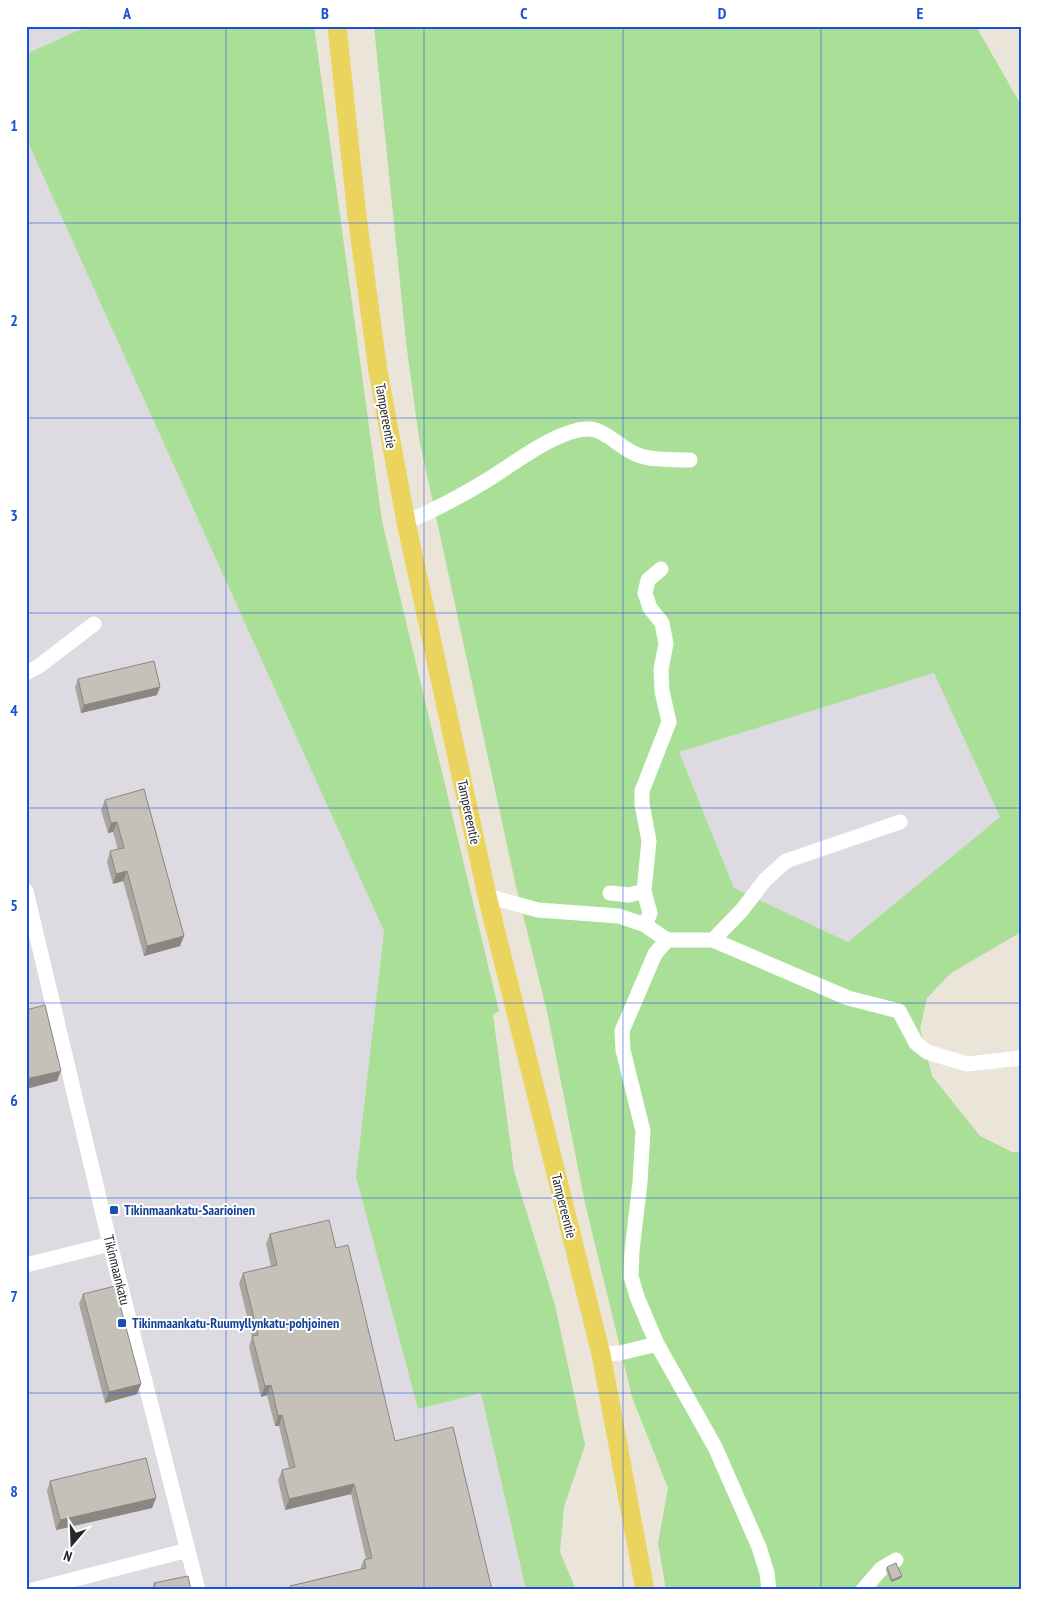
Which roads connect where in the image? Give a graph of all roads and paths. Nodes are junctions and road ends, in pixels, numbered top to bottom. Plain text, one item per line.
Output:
1 (337, 26) edge
2 (690, 460) dead end
3 (406, 522) junction
4 (661, 569) dead end
5 (94, 624) dead end
6 (26, 673) edge
7 (900, 822) dead end
8 (26, 891) edge
9 (644, 891) junction
10 (610, 892) dead end
11 (487, 896) junction
12 (645, 925) junction
13 (667, 940) junction
14 (713, 940) junction
15 (32, 942) edge
16 (1021, 1058) edge
17 (110, 1244) junction
18 (26, 1265) edge
19 (658, 1344) junction
20 (601, 1354) junction
21 (188, 1550) junction
22 (896, 1560) dead end
23 (33, 1590) edge
24 (198, 1590) edge
25 (645, 1590) edge
26 (768, 1590) edge
27 (862, 1590) edge

1 - 3 main road, Tampereentie
2 - 3 street
3 - 11 main road, Tampereentie
4 - 9 street
5 - 6 street
7 - 14 street
8 - 15 street, Tikinmaankatu
9 - 10 street
9 - 12 street
11 - 12 street
11 - 20 main road, Tampereentie
12 - 13 street
13 - 14 street
13 - 19 street
14 - 16 street
15 - 17 street, Tikinmaankatu
17 - 18 street
17 - 21 street, Tikinmaankatu
19 - 20 street
19 - 26 street
20 - 25 main road, Tampereentie
21 - 23 street
21 - 24 street, Tikinmaankatu
22 - 27 street

